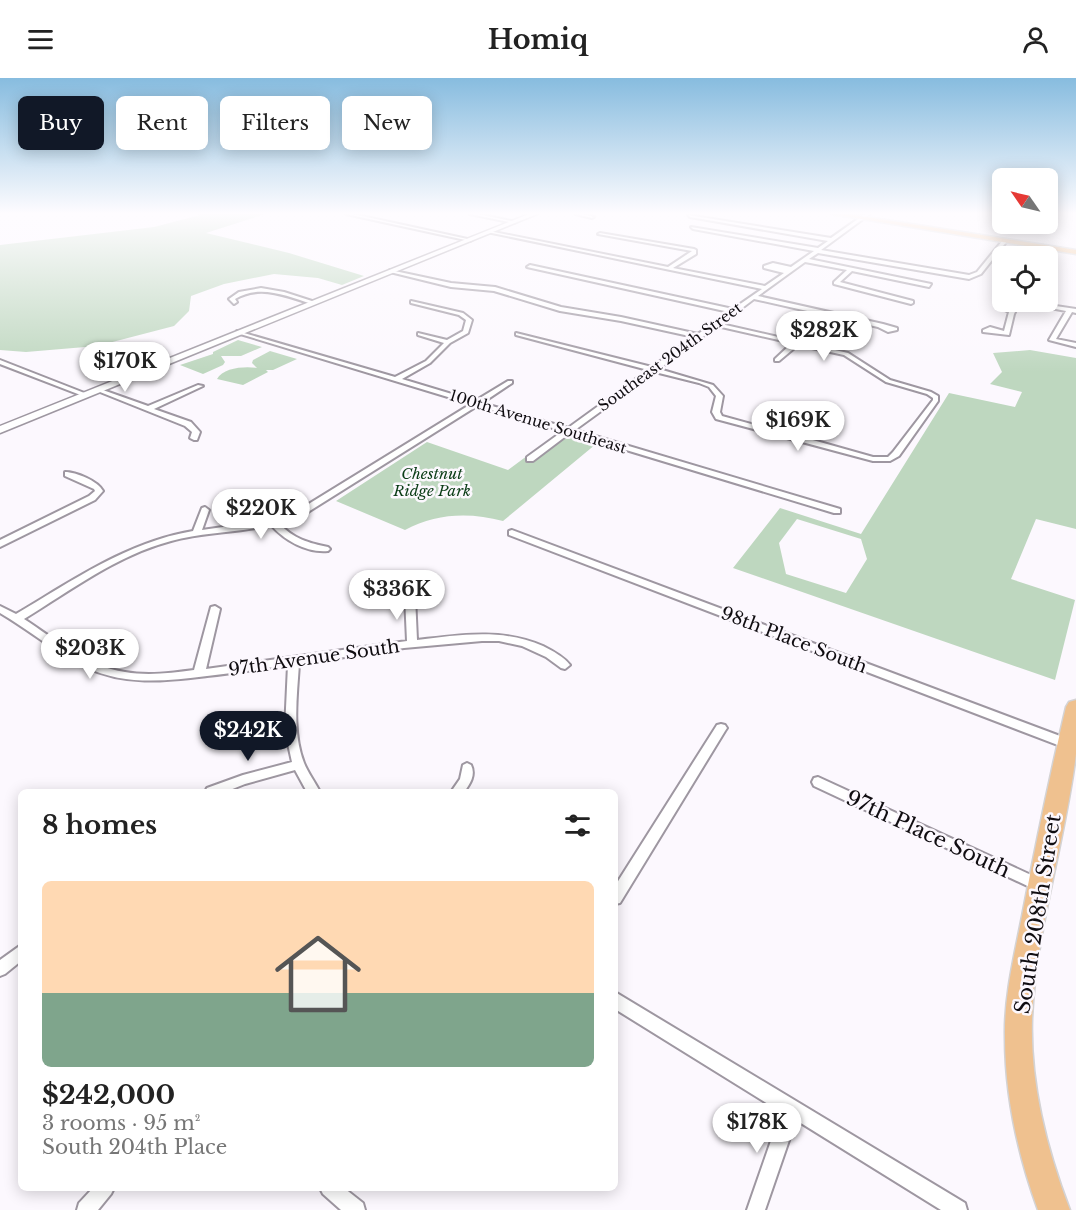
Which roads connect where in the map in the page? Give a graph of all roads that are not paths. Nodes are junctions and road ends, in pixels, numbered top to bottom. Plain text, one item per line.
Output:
1 (403, 267) edge
2 (530, 267) dead end
3 (663, 267) edge
4 (795, 267) edge
5 (840, 267) edge
6 (908, 267) edge
7 (983, 267) edge
8 (669, 268) joint
9 (851, 269) junction
10 (392, 271) junction
11 (929, 285) dead end
12 (767, 288) junction
13 (753, 297) junction
14 (312, 302) junction
15 (413, 302) dead end
16 (911, 302) dead end
17 (242, 304) dead end
18 (1058, 308) edge
19 (734, 311) junction
20 (1073, 311) edge
21 (1012, 312) edge
22 (715, 324) junction
23 (883, 326) dead end
24 (239, 332) junction
25 (1006, 333) dead end
26 (420, 334) dead end
27 (518, 334) dead end
28 (697, 336) junction
29 (448, 342) junction
30 (796, 343) junction
31 (1076, 345) edge
32 (777, 360) dead end
33 (0, 362) edge
34 (652, 369) junction
35 (396, 379) junction
36 (510, 382) dead end
37 (200, 386) dead end
38 (98, 390) junction
39 (84, 395) junction
40 (477, 404) junction
41 (148, 409) junction
42 (814, 411) dead end
43 (0, 430) edge
44 (567, 432) junction
45 (789, 436) junction
46 (194, 438) dead end
47 (530, 459) dead end
48 (68, 474) dead end
49 (205, 510) dead end
50 (837, 511) dead end
51 (274, 523) junction
52 (512, 533) dead end
53 (196, 534) junction
54 (0, 544) edge
55 (325, 549) dead end
56 (410, 596) dead end
57 (0, 609) edge
58 (215, 609) dead end
59 (17, 618) junction
60 (412, 644) junction
61 (294, 662) junction
62 (565, 666) dead end
63 (199, 673) junction
64 (1076, 708) edge
65 (721, 729) dead end
66 (1072, 745) edge
67 (297, 765) junction
68 (467, 768) dead end
69 (818, 782) dead end
70 (219, 789) edge
71 (312, 789) edge
72 (459, 789) edge
73 (1039, 885) junction
74 (618, 893) edge
75 (18, 954) edge
76 (0, 969) edge
77 (618, 1002) edge
78 (792, 1109) junction
79 (102, 1191) edge
80 (333, 1191) edge
81 (86, 1210) edge
82 (356, 1210) edge
83 (756, 1210) edge
84 (958, 1210) edge
85 (1054, 1210) edge

1 - 10 street
2 - 19 street
3 - 8 street
4 - 12 street, Southeast 204th Street
5 - 9 street
6 - 7 street
8 - 12 street
9 - 11 street
9 - 16 street
10 - 14 street
10 - 28 street
12 - 13 street, Southeast 204th Street
13 - 19 street, Southeast 204th Street
13 - 23 street
14 - 17 street
14 - 24 street
15 - 29 street
18 - 20 street
19 - 22 street, Southeast 204th Street
20 - 31 street
21 - 25 street
22 - 28 street, Southeast 204th Street
22 - 30 street
24 - 35 street, 100th Avenue Southeast
24 - 38 street
26 - 29 street
27 - 34 street
28 - 34 street, Southeast 204th Street
29 - 35 street
30 - 32 street
30 - 45 street
33 - 39 street
34 - 44 street, Southeast 204th Street
34 - 45 street
35 - 40 street, 100th Avenue Southeast
36 - 40 street
37 - 41 street
38 - 39 street
38 - 41 street
39 - 43 street
40 - 44 street, 100th Avenue Southeast
40 - 51 street
41 - 46 street
42 - 45 street
44 - 47 street, Southeast 204th Street
44 - 50 street, 100th Avenue Southeast
48 - 54 street
49 - 53 street
51 - 53 street
51 - 55 street
52 - 66 street, 98th Place South
53 - 59 street
56 - 60 street
57 - 59 street, 97th Avenue South
58 - 63 street
59 - 63 street, 97th Avenue South
60 - 61 street, 97th Avenue South
60 - 62 street, 97th Avenue South
61 - 63 street, 97th Avenue South
61 - 67 street
64 - 66 main road, South 208th Street
65 - 74 street
66 - 73 main road, South 208th Street
67 - 70 street
67 - 71 street
68 - 72 street
69 - 73 street, 97th Place South
73 - 85 main road, South 208th Street
75 - 76 street
77 - 78 street
78 - 83 street
78 - 84 street
79 - 81 street
80 - 82 street

